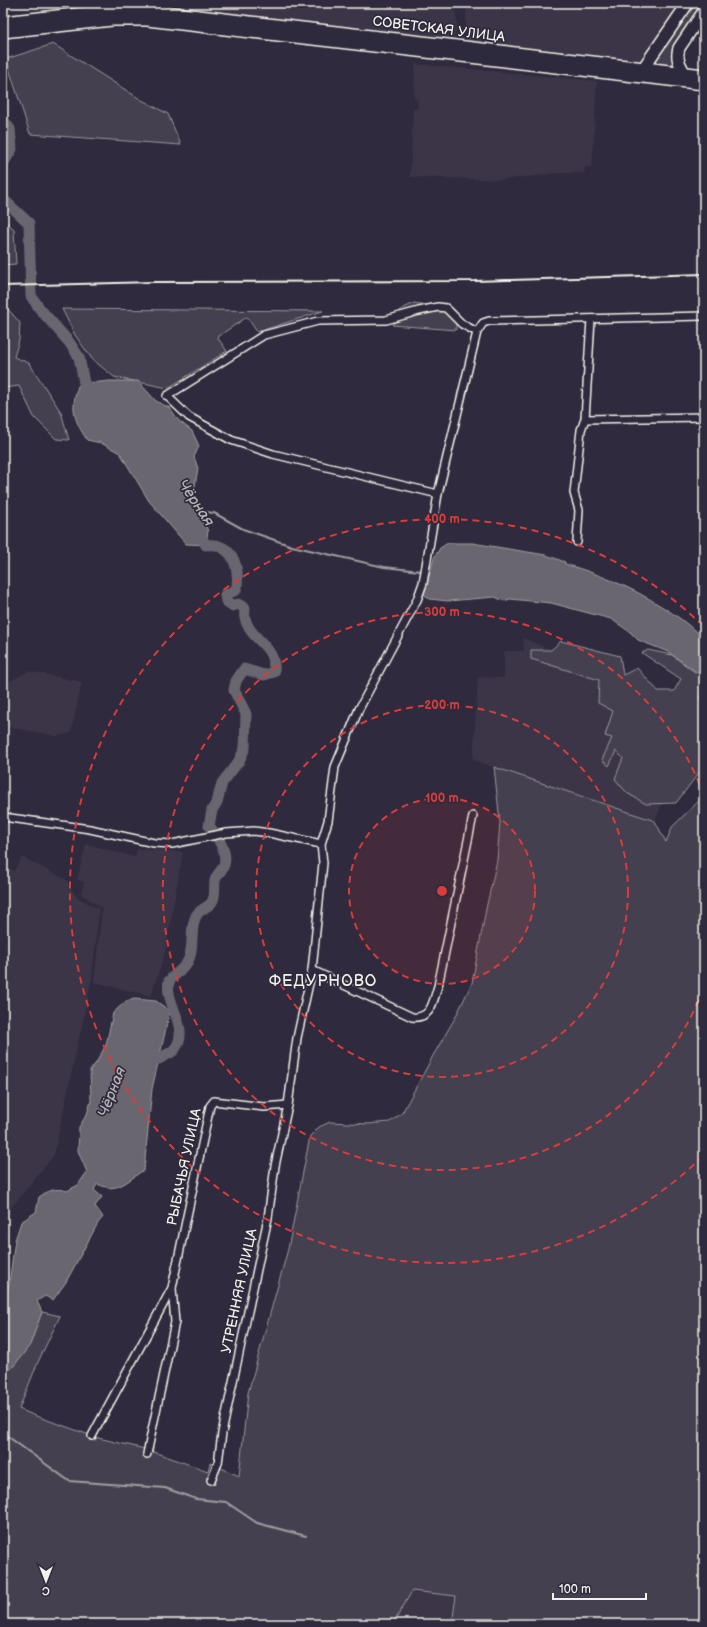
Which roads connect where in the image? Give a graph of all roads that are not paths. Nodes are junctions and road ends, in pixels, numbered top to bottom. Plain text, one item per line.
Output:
1 (688, 3) edge
2 (704, 12) edge
3 (3, 22) edge
4 (3, 32) edge
5 (644, 68) junction
6 (684, 72) junction
7 (704, 75) edge
8 (704, 84) edge
9 (704, 316) edge
10 (591, 319) junction
11 (477, 332) junction
12 (704, 417) edge
13 (585, 419) junction
14 (438, 494) junction
15 (577, 542) dead end
16 (473, 816) dead end
17 (3, 817) edge
18 (321, 844) junction
19 (312, 970) junction
20 (288, 1105) junction
21 (172, 1288) junction
22 (92, 1436) dead end
23 (147, 1454) dead end
24 (211, 1480) dead end

1 - 5 main road
2 - 6 main road
3 - 5 main road, СОВЕТСКАЯ УЛИЦА
4 - 8 main road, СОВЕТСКАЯ УЛИЦА
5 - 6 main road, СОВЕТСКАЯ УЛИЦА
6 - 7 main road, СОВЕТСКАЯ УЛИЦА
9 - 10 street
10 - 11 street
10 - 13 street
11 - 14 street
11 - 14 street
12 - 13 street
13 - 15 street
14 - 18 street
16 - 19 street
17 - 18 street
18 - 19 street, УТРЕННЯЯ УЛИЦА
19 - 20 street, УТРЕННЯЯ УЛИЦА
20 - 21 street, РЫБАЧЬЯ УЛИЦА
20 - 24 street, УТРЕННЯЯ УЛИЦА
21 - 22 street
21 - 23 street

